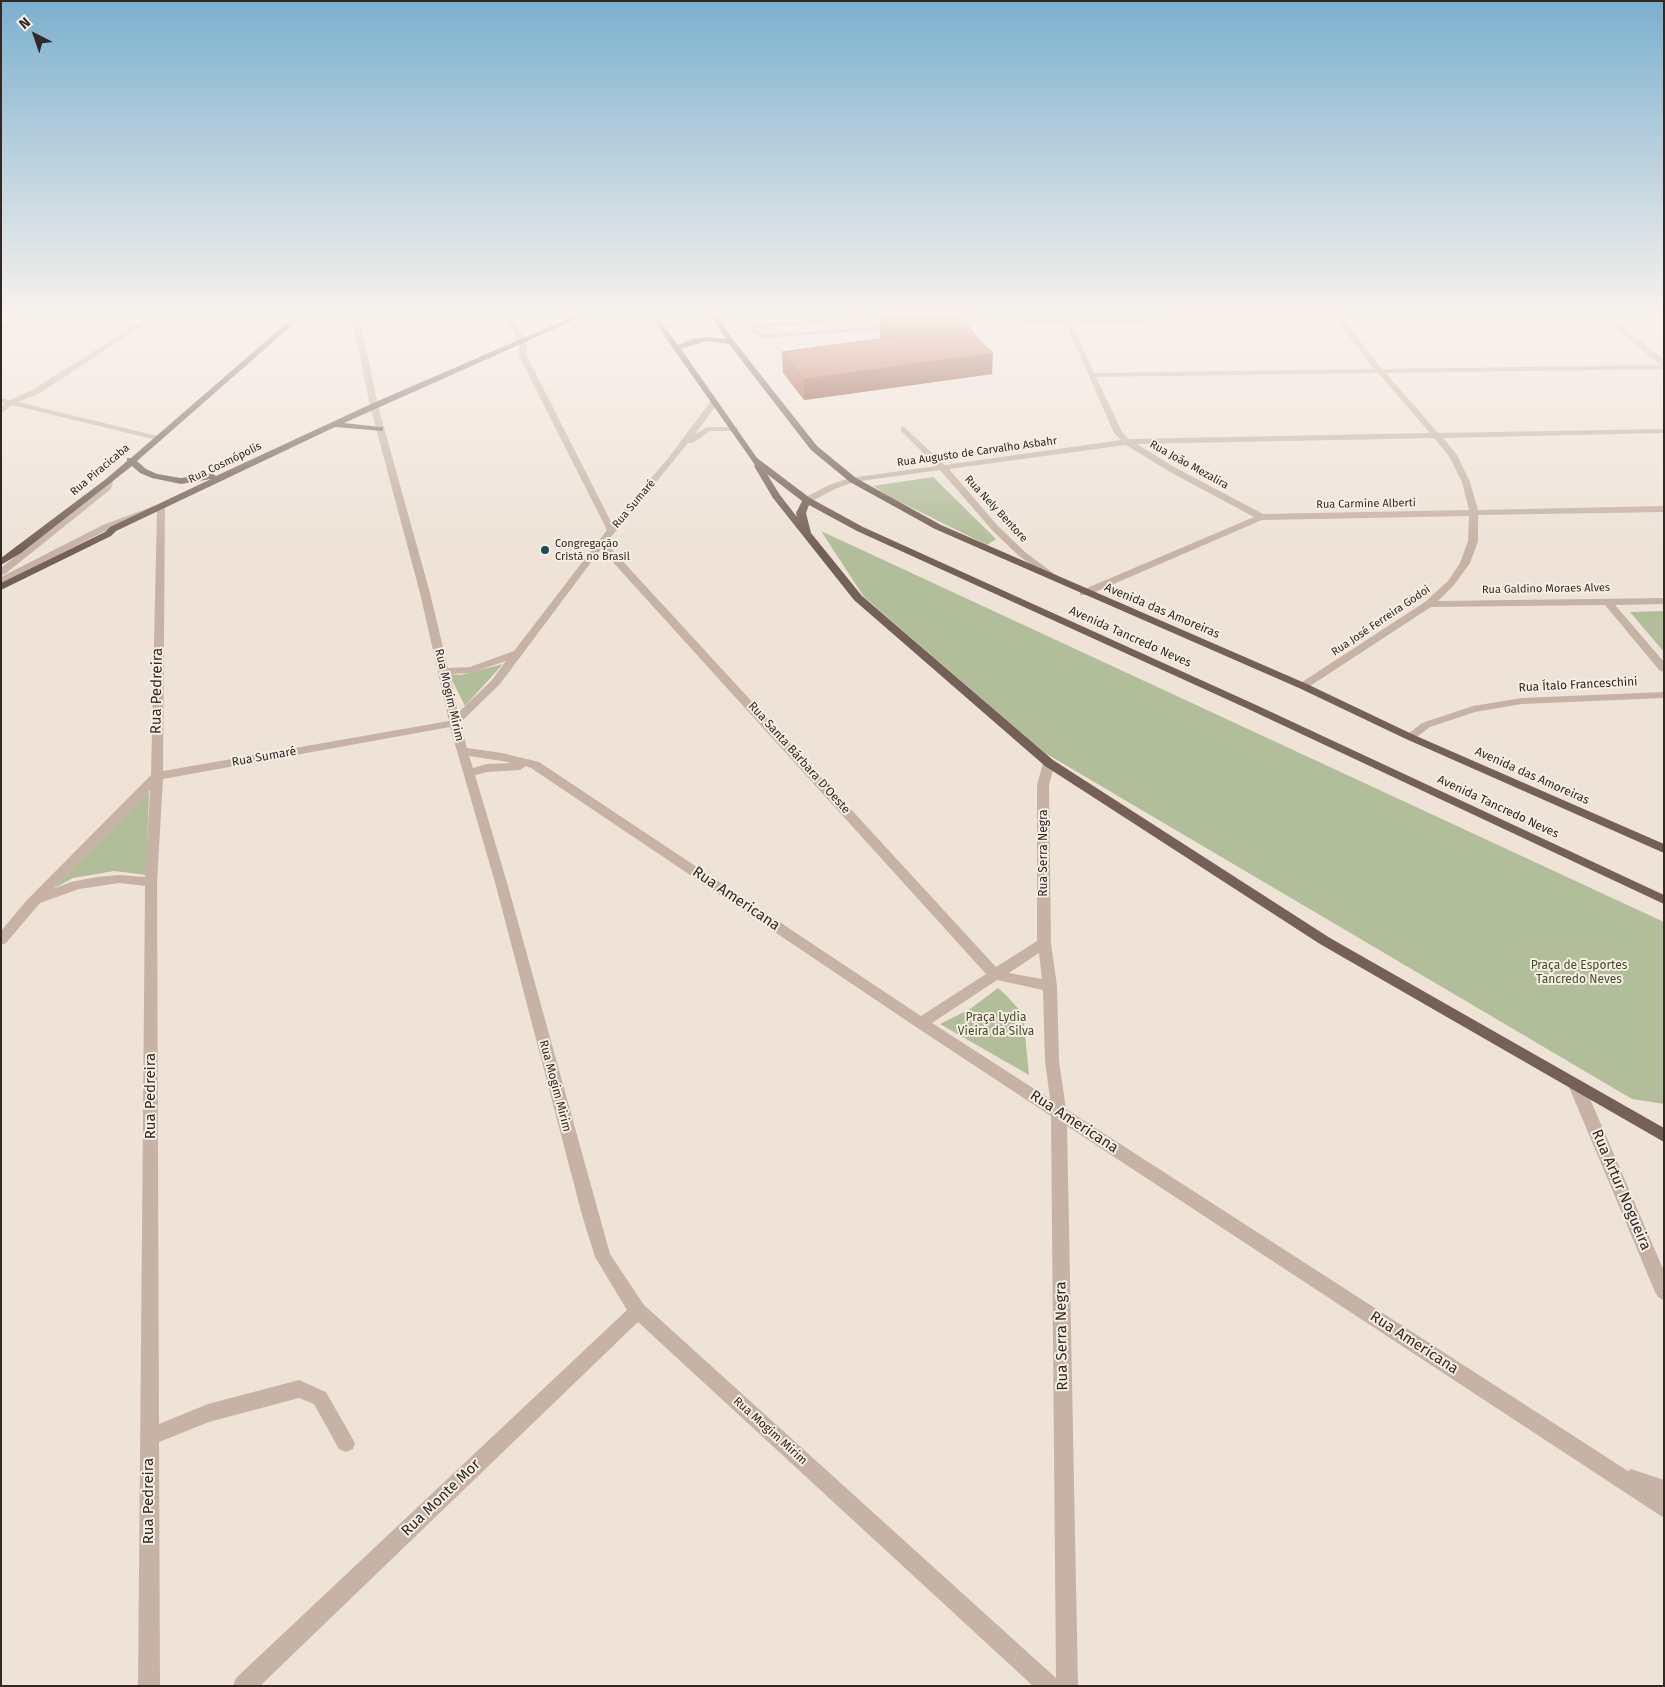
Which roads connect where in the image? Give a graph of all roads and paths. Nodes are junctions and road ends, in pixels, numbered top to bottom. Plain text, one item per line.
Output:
1 (33, 393) edge
2 (211, 393) edge
3 (371, 393) edge
4 (405, 393) edge
5 (542, 393) edge
6 (707, 393) edge
7 (771, 393) edge
8 (1099, 393) edge
9 (1399, 393) edge
10 (1, 400) edge
11 (12, 402) junction
12 (714, 403) junction
13 (374, 406) junction
14 (1, 412) edge
15 (332, 425) junction
16 (380, 429) junction
17 (734, 429) junction
18 (904, 429) dead end
19 (1664, 431) edge
20 (1436, 436) junction
21 (158, 439) junction
22 (1126, 442) junction
23 (678, 450) junction
24 (130, 460) junction
25 (754, 460) junction
26 (943, 468) junction
27 (238, 469) junction
28 (853, 480) junction
29 (109, 481) junction
30 (807, 500) junction
31 (162, 506) junction
32 (1664, 509) edge
33 (1474, 512) junction
34 (1261, 517) junction
35 (611, 530) junction
36 (808, 538) junction
37 (601, 543) junction
38 (1, 562) edge
39 (1, 573) edge
40 (1054, 578) junction
41 (1, 580) edge
42 (1, 586) edge
43 (1084, 593) junction
44 (1606, 601) junction
45 (1664, 601) edge
46 (1429, 604) junction
47 (516, 654) junction
48 (1664, 669) edge
49 (444, 671) junction
50 (1303, 686) junction
51 (1664, 695) edge
52 (454, 723) junction
53 (1410, 737) junction
54 (462, 751) junction
55 (1048, 764) junction
56 (535, 765) junction
57 (468, 773) junction
58 (157, 776) junction
59 (1664, 849) edge
60 (151, 882) junction
61 (1664, 900) edge
62 (32, 903) junction
63 (1, 940) edge
64 (1044, 943) junction
65 (995, 975) junction
66 (1050, 986) junction
67 (920, 1023) junction
68 (1577, 1087) junction
69 (1059, 1112) junction
70 (1660, 1132) edge
71 (1664, 1292) edge
72 (638, 1311) junction
73 (150, 1437) junction
74 (346, 1443) dead end
75 (1616, 1474) junction
76 (1664, 1490) edge
77 (1664, 1508) edge
78 (149, 1686) edge
79 (244, 1686) edge
80 (1049, 1686) edge
81 (1067, 1686) edge

1 - 11 street
2 - 21 main road, Rua Piracicaba
3 - 13 street, Rua Mogim Mirim
4 - 13 main road, Rua Cosmópolis
5 - 35 street
6 - 12 main road, Avenida Tancredo Neves
7 - 28 main road, Avenida das Amoreiras
8 - 22 street, Rua João Mezalira
9 - 20 street, Rua José Ferreira Godoi
10 - 11 street
11 - 14 street
11 - 21 street
12 - 17 main road, Avenida Tancredo Neves
12 - 23 street, Rua Sumaré
13 - 15 main road, Rua Cosmópolis
13 - 16 street, Rua Mogim Mirim
15 - 16 main road
15 - 27 main road, Rua Cosmópolis
16 - 49 street, Rua Mogim Mirim
17 - 23 street, Rua Sumaré
17 - 25 main road, Avenida Tancredo Neves
18 - 26 street, Rua Nely Bentore
19 - 20 street, Rua Augusto de Carvalho Asbahr
20 - 22 street, Rua Augusto de Carvalho Asbahr
20 - 33 street, Rua José Ferreira Godoi
21 - 24 main road, Rua Piracicaba
22 - 26 street, Rua Augusto de Carvalho Asbahr
22 - 34 street, Rua João Mezalira
23 - 35 street, Rua Sumaré
24 - 27 main road
24 - 29 main road, Rua Piracicaba
25 - 30 main road, Avenida Tancredo Neves
25 - 36 main road
26 - 28 street, Rua Augusto de Carvalho Asbahr
26 - 40 street, Rua Nely Bentore
27 - 31 main road, Rua Cosmópolis
28 - 30 street, Rua Augusto de Carvalho Asbahr
28 - 40 main road, Avenida das Amoreiras
29 - 38 main road, Rua Piracicaba
29 - 39 street
30 - 36 main road
30 - 61 main road, Avenida Tancredo Neves
31 - 41 street
31 - 42 main road, Rua Cosmópolis
31 - 58 street, Rua Pedreira
32 - 33 street, Rua Carmine Alberti
33 - 34 street, Rua Carmine Alberti
33 - 46 street, Rua José Ferreira Godoi
34 - 43 street, Rua Carmine Alberti
35 - 37 street, Rua Sumaré
36 - 55 main road
37 - 47 street, Rua Sumaré
37 - 65 street, Rua Santa Bárbara D'Oeste
40 - 43 main road, Avenida das Amoreiras
43 - 50 main road, Avenida das Amoreiras
44 - 45 street, Rua Galdino Moraes Alves
44 - 46 street, Rua Galdino Moraes Alves
44 - 48 street
46 - 50 street, Rua José Ferreira Godoi
47 - 49 street
47 - 52 street, Rua Sumaré
49 - 52 street, Rua Mogim Mirim
50 - 53 main road, Avenida das Amoreiras
51 - 53 street, Rua Ítalo Franceschini
52 - 54 street, Rua Mogim Mirim
52 - 58 street, Rua Sumaré
53 - 59 main road, Avenida das Amoreiras
54 - 56 street, Rua Americana
54 - 57 street, Rua Mogim Mirim
55 - 64 street, Rua Serra Negra
55 - 68 main road
56 - 57 street
56 - 67 street, Rua Americana
57 - 72 street, Rua Mogim Mirim
58 - 60 street, Rua Pedreira
58 - 62 street
60 - 62 street
60 - 73 street, Rua Pedreira
62 - 63 street
64 - 65 street
64 - 66 street, Rua Serra Negra
65 - 66 street
65 - 67 street
66 - 69 street, Rua Serra Negra
67 - 69 street, Rua Americana
68 - 70 main road
68 - 71 street, Rua Artur Nogueira
69 - 75 street, Rua Americana
69 - 81 street, Rua Serra Negra
72 - 79 street, Rua Monte Mor
72 - 80 street, Rua Mogim Mirim
73 - 74 street
73 - 78 street, Rua Pedreira
75 - 76 street, Rua Americana
75 - 77 street, Rua Americana

